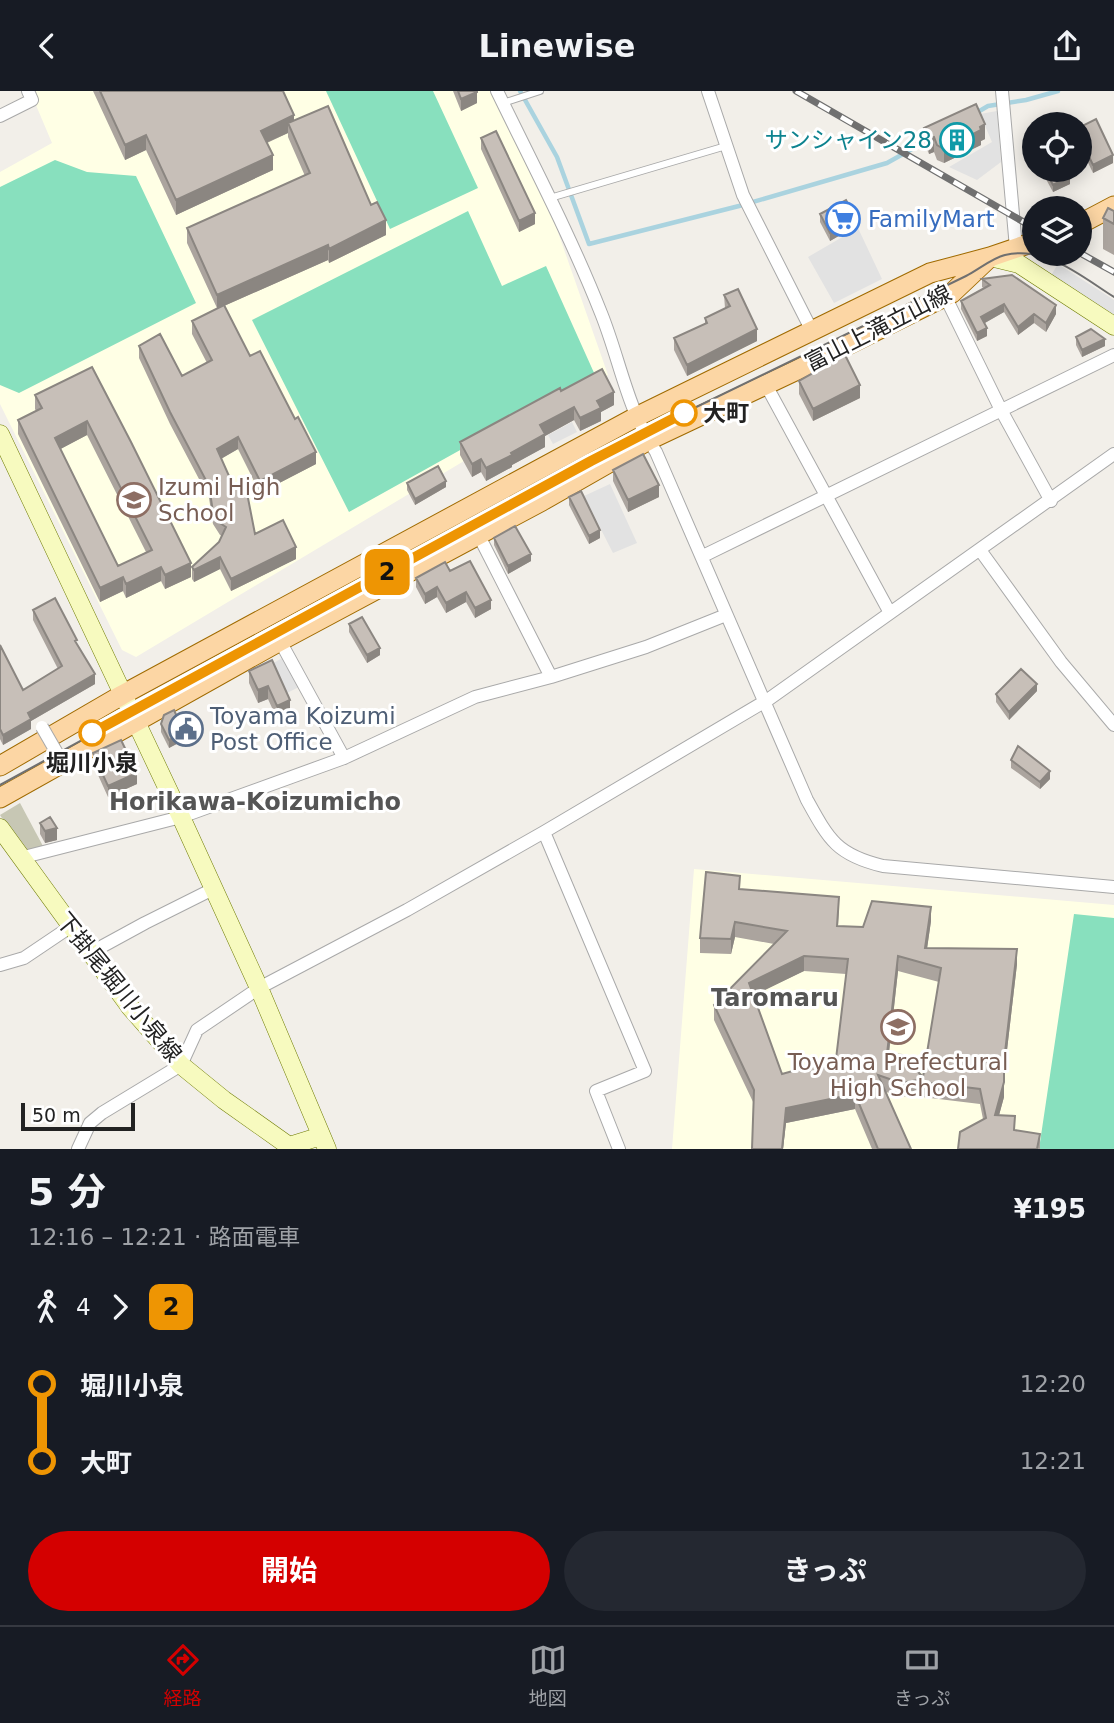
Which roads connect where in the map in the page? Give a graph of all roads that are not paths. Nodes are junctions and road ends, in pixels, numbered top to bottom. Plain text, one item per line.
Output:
1 (28, 91) edge
2 (540, 91) edge
3 (708, 91) edge
4 (1002, 91) edge
5 (500, 97) edge
6 (0, 116) edge
7 (727, 146) junction
8 (550, 198) junction
9 (1114, 206) edge
10 (1092, 218) edge
11 (1022, 225) edge
12 (1022, 246) edge
13 (990, 257) junction
14 (944, 296) junction
15 (1114, 326) edge
16 (812, 331) junction
17 (1114, 355) edge
18 (766, 385) junction
19 (1001, 410) junction
20 (636, 417) junction
21 (0, 433) edge
22 (649, 440) junction
23 (1114, 454) edge
24 (826, 496) junction
25 (1051, 501) junction
26 (478, 534) junction
27 (981, 550) junction
28 (703, 556) junction
29 (890, 613) junction
30 (726, 615) junction
31 (280, 641) junction
32 (551, 677) junction
33 (122, 695) junction
34 (764, 702) junction
35 (137, 721) junction
36 (1114, 725) edge
37 (43, 727) dead end
38 (344, 758) junction
39 (0, 766) edge
40 (65, 767) dead end
41 (0, 798) edge
42 (181, 817) junction
43 (0, 828) edge
44 (544, 832) junction
45 (20, 858) junction
46 (1114, 887) edge
47 (214, 890) junction
48 (70, 927) junction
49 (90, 953) junction
50 (0, 965) edge
51 (259, 988) junction
52 (181, 1065) junction
53 (324, 1142) edge
54 (78, 1149) edge
55 (619, 1149) edge

1 - 6 street
2 - 5 lane
3 - 7 street
4 - 11 street
5 - 8 street
7 - 8 lane
7 - 16 street
8 - 20 street
9 - 10 main road
12 - 13 main road
13 - 14 main road, 富山上滝立山線
13 - 15 street
13 - 16 main road, 富山上滝立山線
14 - 18 main road, 富山上滝立山線
14 - 19 street
16 - 20 main road, 富山上滝立山線
17 - 19 street
18 - 22 main road, 富山上滝立山線
18 - 24 street
19 - 24 street
19 - 25 street
20 - 22 street
20 - 33 main road, 富山上滝立山線
21 - 33 street
22 - 26 main road, 富山上滝立山線
22 - 28 street
23 - 25 street
24 - 28 street
24 - 29 street
25 - 27 street
26 - 31 main road, 富山上滝立山線
26 - 32 street
27 - 29 street
27 - 36 street
28 - 30 street
29 - 34 street
30 - 32 street
30 - 34 street
31 - 35 main road, 富山上滝立山線
31 - 38 street
32 - 38 street
33 - 35 street
33 - 39 main road, 富山上滝立山線
34 - 44 street
34 - 46 street
35 - 41 main road, 富山上滝立山線
35 - 42 street
37 - 40 street, bridge
38 - 42 street
42 - 45 street
42 - 47 street
43 - 45 street, 下掛尾堀川小泉線
44 - 51 street
44 - 55 street
45 - 48 street, 下掛尾堀川小泉線
47 - 49 street
47 - 51 street
48 - 49 street, 下掛尾堀川小泉線
48 - 50 street
49 - 52 street, 下掛尾堀川小泉線
51 - 52 street
51 - 53 street
52 - 53 street, 下掛尾堀川小泉線
52 - 54 street

